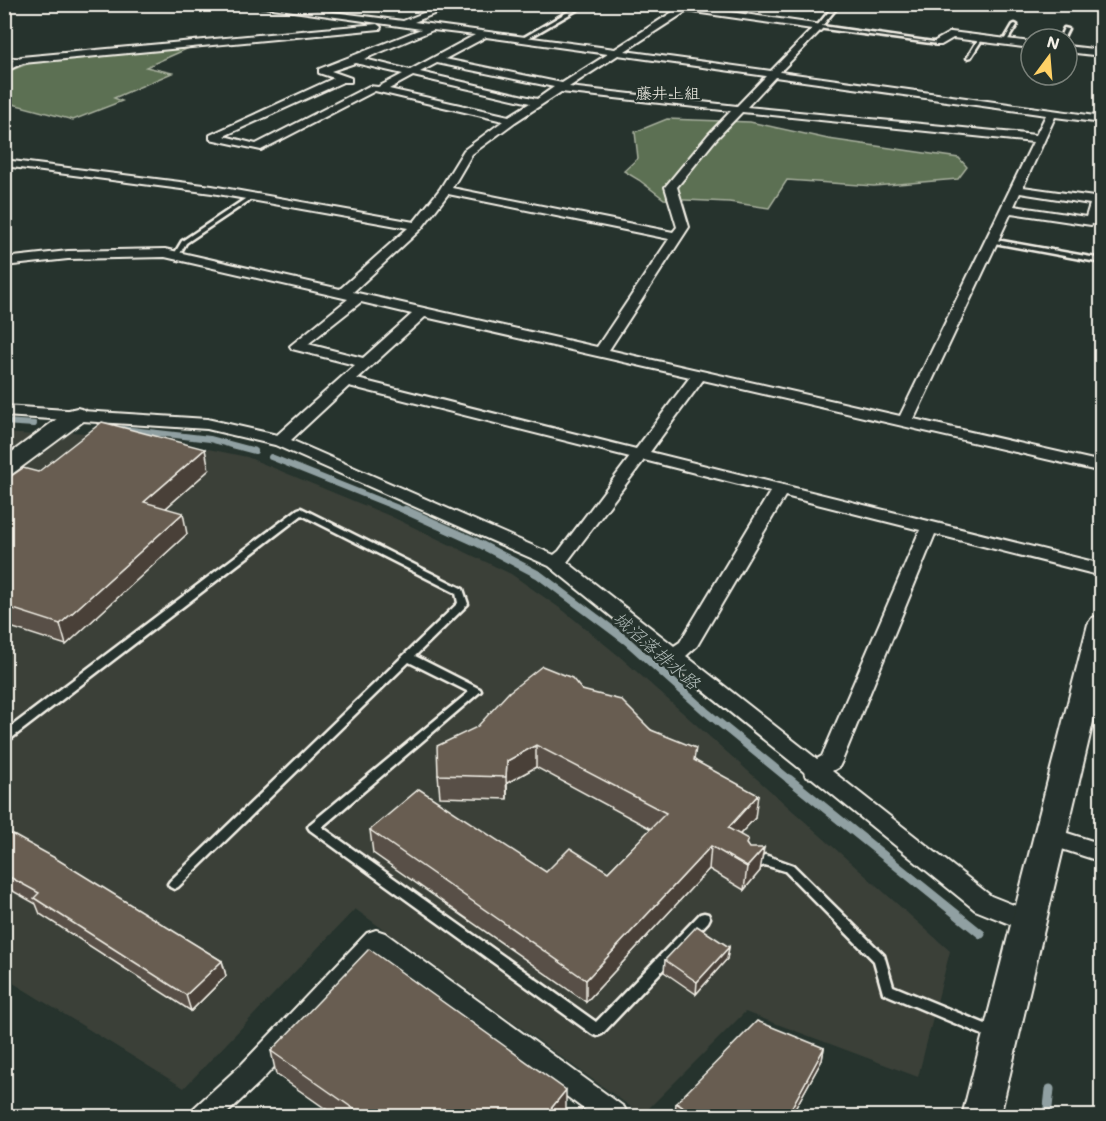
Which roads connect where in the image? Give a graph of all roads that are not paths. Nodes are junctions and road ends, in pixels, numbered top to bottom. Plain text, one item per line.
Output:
1 (247, 4) edge
2 (354, 4) edge
3 (454, 4) edge
4 (585, 4) edge
5 (838, 4) edge
6 (689, 6) edge
7 (337, 15) junction
8 (404, 23) junction
9 (1015, 25) dead end
10 (434, 27) junction
11 (819, 27) junction
12 (485, 34) junction
13 (981, 38) junction
14 (523, 39) junction
15 (1005, 41) junction
16 (938, 43) joint
17 (1019, 43) edge
18 (1079, 50) edge
19 (615, 52) junction
20 (1101, 53) edge
21 (969, 57) dead end
22 (4, 59) edge
23 (21, 60) junction
24 (354, 60) junction
25 (436, 60) junction
26 (4, 69) edge
27 (411, 74) junction
28 (774, 75) junction
29 (343, 78) junction
30 (560, 87) junction
31 (376, 89) junction
32 (538, 102) junction
33 (739, 110) junction
34 (1052, 113) junction
35 (511, 120) junction
36 (1101, 120) edge
37 (1040, 139) junction
38 (4, 163) edge
39 (1016, 189) junction
40 (445, 190) junction
41 (253, 196) junction
42 (1006, 209) junction
43 (417, 226) junction
44 (678, 237) junction
45 (991, 241) junction
46 (176, 256) junction
47 (1101, 261) edge
48 (4, 262) edge
49 (344, 293) junction
50 (359, 297) junction
51 (422, 312) junction
52 (600, 353) junction
53 (367, 363) junction
54 (699, 376) junction
55 (347, 381) junction
56 (4, 411) edge
57 (77, 415) junction
58 (905, 423) junction
59 (280, 441) junction
60 (640, 454) junction
61 (1101, 467) edge
62 (4, 470) edge
63 (780, 490) junction
64 (929, 528) junction
65 (555, 562) junction
66 (1101, 570) edge
67 (1101, 624) edge
68 (674, 656) junction
69 (408, 657) junction
70 (4, 738) edge
71 (814, 771) junction
72 (1048, 836) junction
73 (1101, 853) edge
74 (751, 865) edge
75 (174, 884) dead end
76 (704, 918) dead end
77 (1027, 921) junction
78 (1000, 1036) junction
79 (205, 1116) edge
80 (611, 1116) edge
81 (981, 1116) edge

1 - 7 street
2 - 7 street
3 - 8 street
4 - 14 lane
5 - 11 lane
6 - 11 street
6 - 19 street
7 - 8 street
8 - 10 street
8 - 23 street
9 - 15 lane
10 - 12 street
10 - 24 street
11 - 16 lane
11 - 28 street
12 - 14 street
12 - 25 street
13 - 15 street
13 - 16 street
13 - 21 lane
14 - 19 street
15 - 17 street
18 - 20 street
19 - 28 street
19 - 30 street
22 - 23 lane
23 - 26 street
24 - 27 street
24 - 29 street
25 - 27 street
25 - 30 street
27 - 31 street
27 - 32 street
28 - 33 street
28 - 34 street
29 - 31 street
29 - 31 street
30 - 32 street
30 - 33 street
31 - 35 street
32 - 35 street
33 - 37 street
33 - 44 street
34 - 36 street
34 - 37 street
35 - 40 street
37 - 39 street
38 - 41 street
39 - 42 street
39 - 42 street
40 - 43 street
40 - 44 street
41 - 43 street
41 - 46 lane
42 - 45 street
43 - 49 street
44 - 52 street
45 - 47 lane
45 - 58 street
46 - 48 street
46 - 49 street
49 - 50 street
50 - 51 street
50 - 53 street
51 - 52 street
51 - 53 street
52 - 54 street
53 - 55 street
54 - 58 street
54 - 60 street
55 - 59 street
55 - 60 street
56 - 57 street
57 - 59 street
57 - 62 street
58 - 61 street
59 - 65 street
60 - 63 street
60 - 65 street
63 - 64 street
63 - 68 street
64 - 66 street
64 - 71 street
65 - 68 street
67 - 72 street
68 - 71 street
69 - 70 lane
69 - 75 lane
69 - 76 lane
71 - 77 street
72 - 73 street
72 - 77 street
74 - 78 lane
77 - 78 street
78 - 81 street
79 - 80 street

